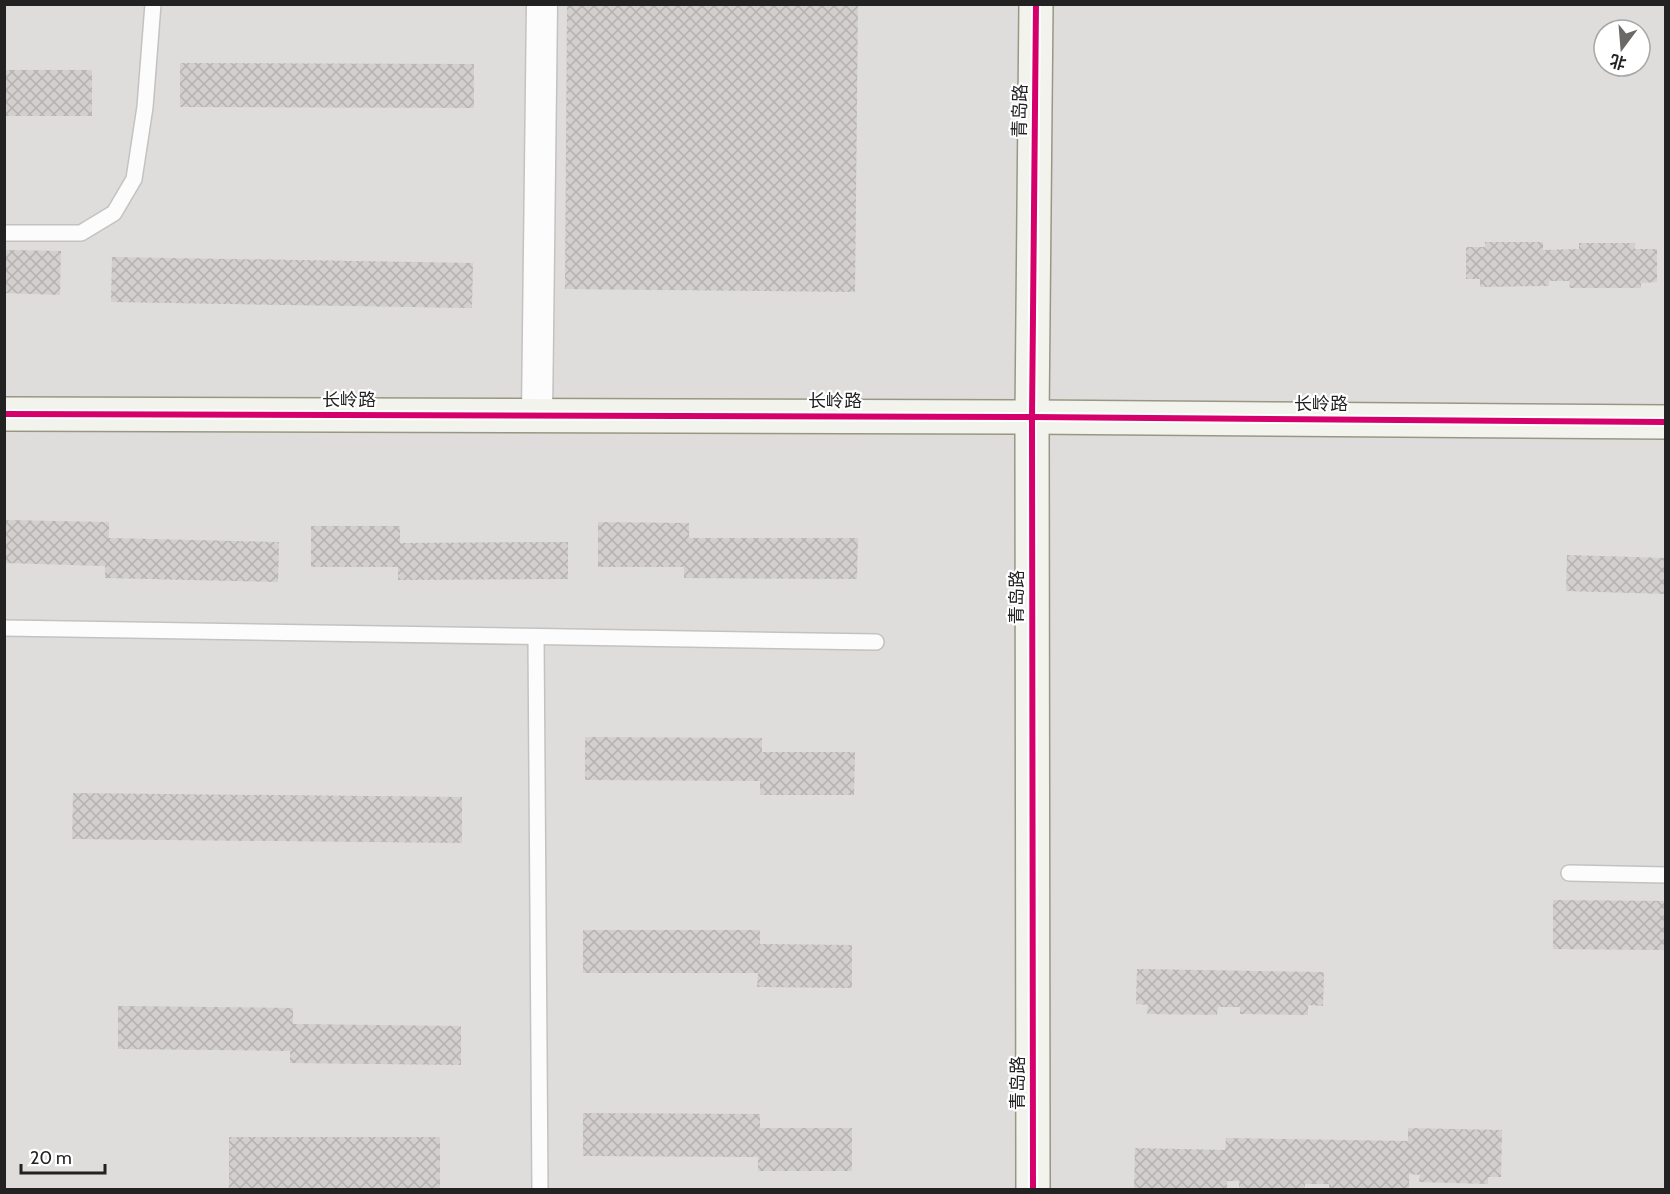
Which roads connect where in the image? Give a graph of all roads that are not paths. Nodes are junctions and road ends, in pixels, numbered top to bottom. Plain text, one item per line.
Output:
1 (153, 4) edge
2 (542, 4) edge
3 (1036, 4) edge
4 (4, 232) edge
5 (4, 414) edge
6 (537, 415) junction
7 (1032, 417) junction
8 (1665, 422) edge
9 (4, 628) edge
10 (536, 637) junction
11 (876, 642) dead end
12 (1569, 873) dead end
13 (1665, 875) edge
14 (540, 1190) edge
15 (1033, 1190) edge

1 - 4 lane
2 - 6 street
3 - 7 street, 青岛路
5 - 6 street, 长岭路
6 - 7 street, 长岭路
7 - 8 street, 长岭路
7 - 15 street, 青岛路
9 - 10 lane
10 - 11 lane
10 - 14 lane
12 - 13 lane

